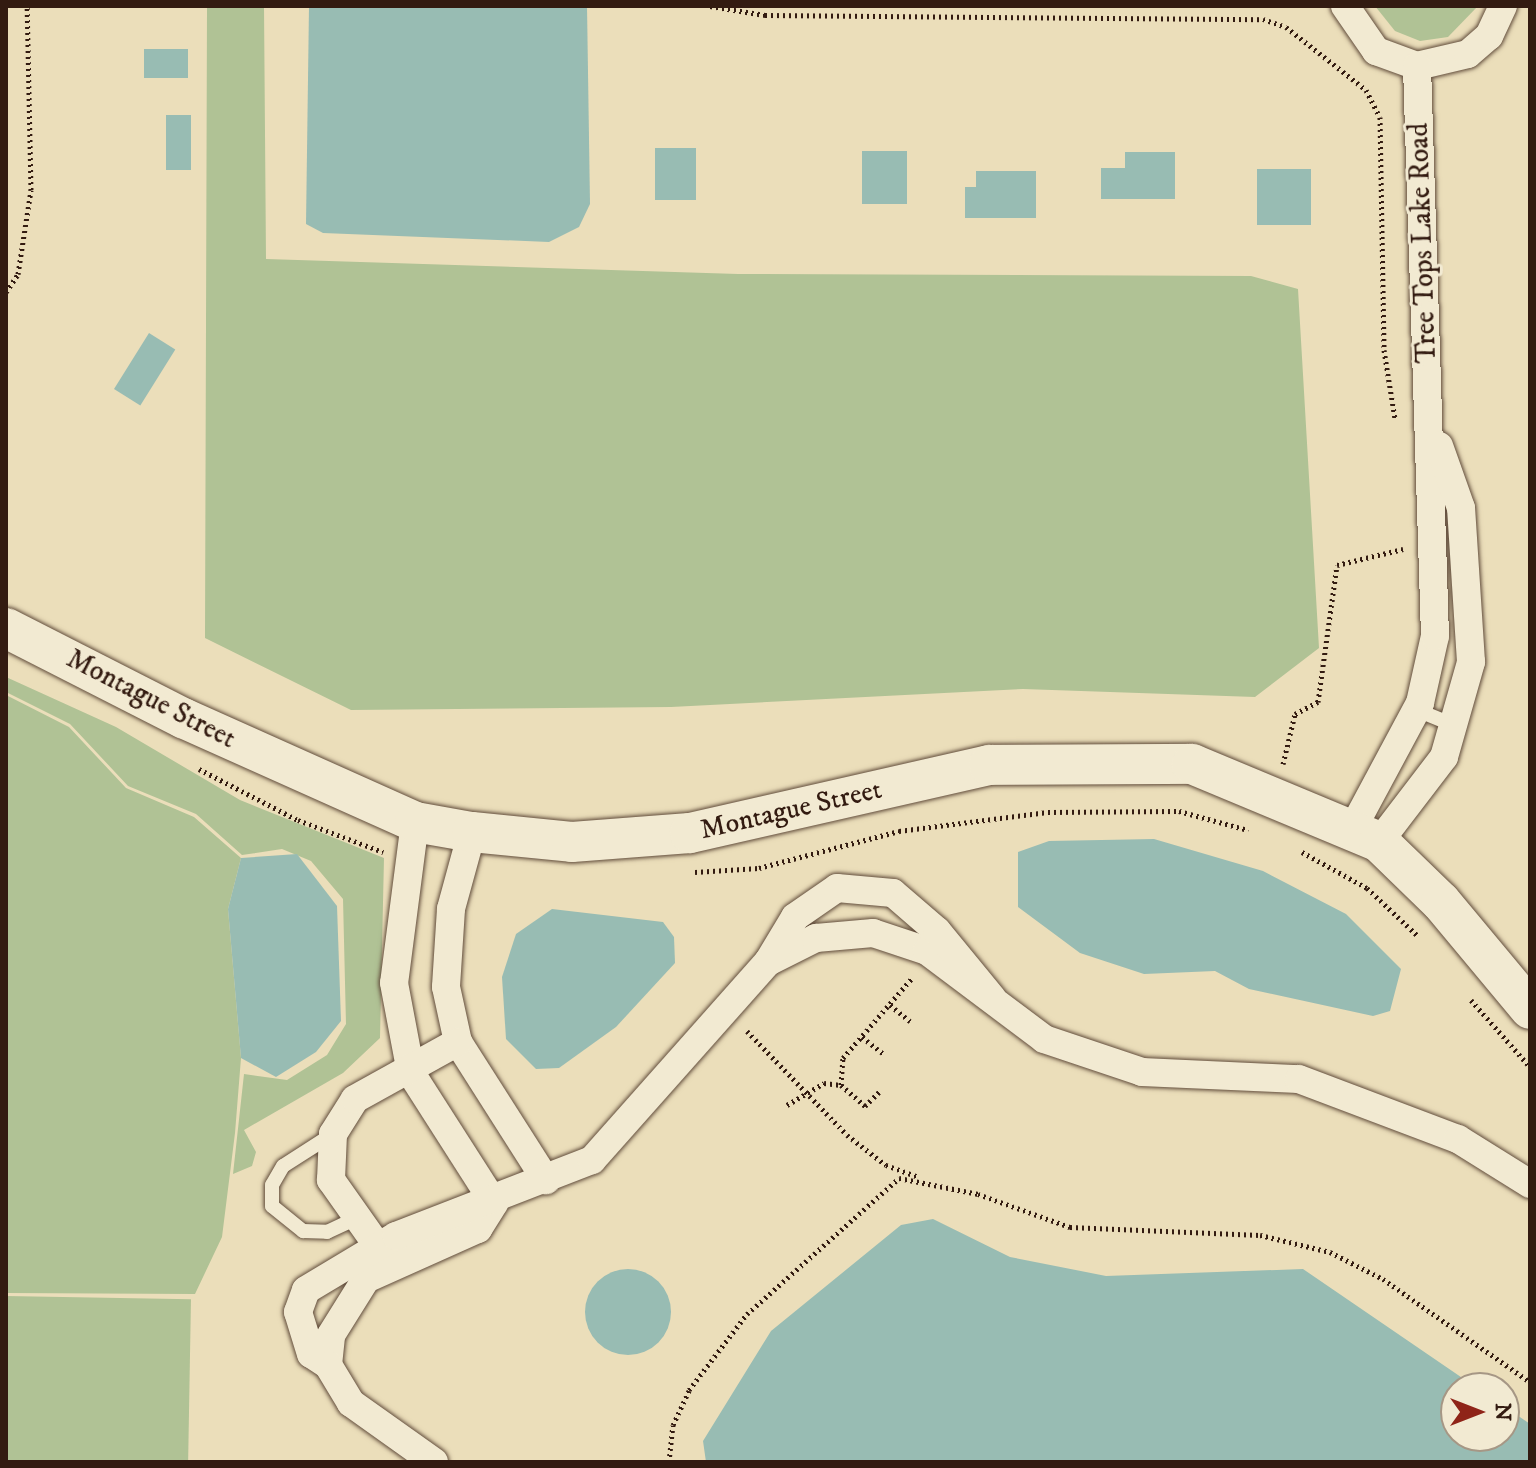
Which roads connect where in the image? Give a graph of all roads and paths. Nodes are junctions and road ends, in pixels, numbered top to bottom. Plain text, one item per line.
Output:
1 (27, 6) edge
2 (710, 6) edge
3 (1318, 6) edge
4 (1503, 6) edge
5 (1346, 12) edge
6 (1417, 66) junction
7 (6, 292) edge
8 (1430, 420) junction
9 (1396, 427) dead end
10 (1423, 546) junction
11 (1467, 553) junction
12 (6, 628) edge
13 (1417, 710) junction
14 (1457, 726) junction
15 (1272, 795) junction
16 (415, 822) junction
17 (472, 832) junction
18 (1366, 834) junction
19 (932, 955) junction
20 (768, 962) junction
21 (992, 998) junction
22 (890, 1005) junction
23 (1530, 1009) edge
24 (725, 1010) junction
25 (910, 1021) dead end
26 (862, 1037) junction
27 (458, 1042) junction
28 (885, 1055) dead end
29 (411, 1073) junction
30 (841, 1085) junction
31 (879, 1092) dead end
32 (805, 1093) junction
33 (787, 1105) dead end
34 (333, 1134) junction
35 (921, 1178) junction
36 (546, 1180) junction
37 (1530, 1184) edge
38 (494, 1203) junction
39 (359, 1217) junction
40 (379, 1257) junction
41 (328, 1365) junction
42 (1530, 1382) edge
43 (434, 1462) edge
44 (669, 1462) edge

1 - 7 path
2 - 9 path
3 - 5 street
4 - 6 street
5 - 6 street
6 - 8 street, Tree Tops Lake Road
8 - 10 street, Tree Tops Lake Road
8 - 11 street, Tree Tops Lake Road
10 - 11 lane
10 - 13 street, Tree Tops Lake Road
10 - 15 path
11 - 14 street, Tree Tops Lake Road
12 - 16 street, Montague Street
13 - 14 lane
13 - 18 street, Tree Tops Lake Road
14 - 18 street, Tree Tops Lake Road
15 - 17 street, Montague Street
15 - 18 street, Montague Street
16 - 17 street, Montague Street
16 - 29 street
17 - 27 street
18 - 23 street, Montague Street
19 - 20 street
19 - 21 street
19 - 22 path
20 - 21 street
20 - 24 street
21 - 37 street
22 - 25 path
22 - 26 path
24 - 32 path
24 - 36 street
26 - 28 path
26 - 30 path
27 - 29 street
27 - 36 street
29 - 34 street
29 - 38 street
30 - 31 path
30 - 32 path
32 - 33 path
32 - 35 path
34 - 39 street
34 - 39 lane
35 - 42 path
35 - 44 path
36 - 38 street
38 - 40 street
39 - 40 street
40 - 41 street
40 - 41 street
41 - 43 street

